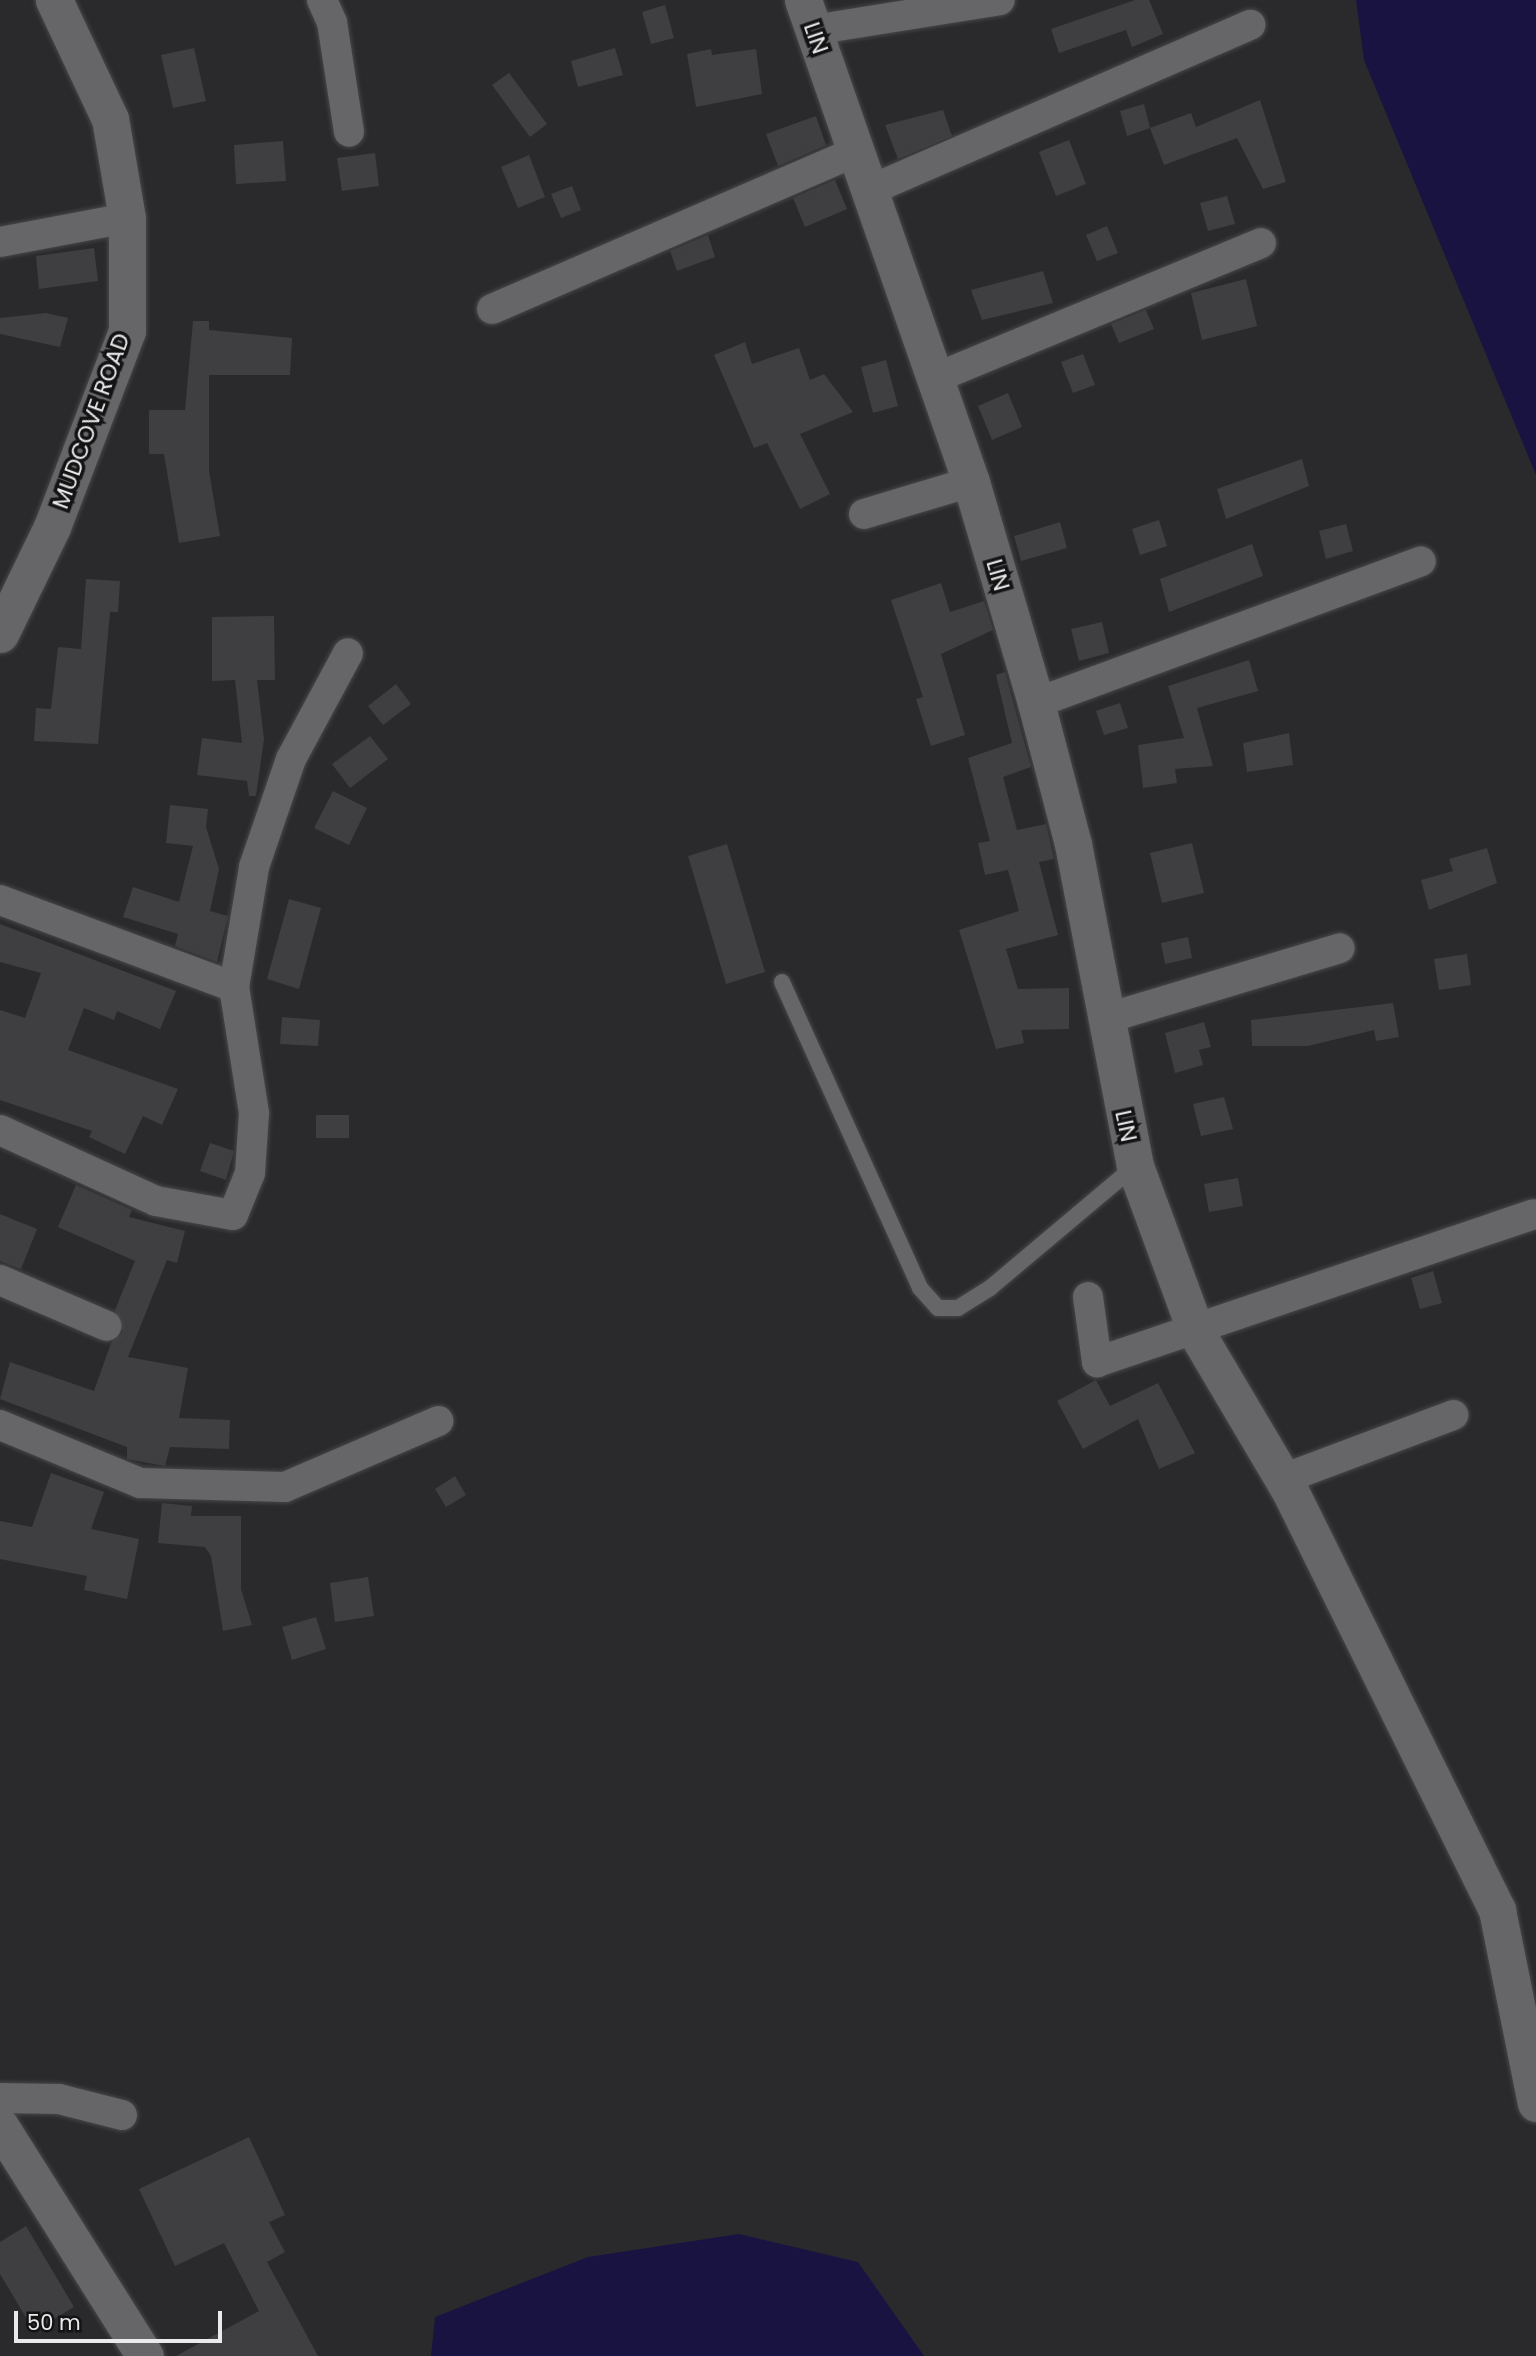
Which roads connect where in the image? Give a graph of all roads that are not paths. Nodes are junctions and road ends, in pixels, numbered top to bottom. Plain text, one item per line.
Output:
1 (54, 0) edge
2 (322, 0) edge
3 (1000, 0) edge
4 (808, 15) edge
5 (1250, 25) dead end
6 (349, 132) dead end
7 (854, 152) junction
8 (868, 191) junction
9 (127, 218) junction
10 (0, 242) edge
11 (1261, 243) dead end
12 (492, 309) dead end
13 (933, 379) junction
14 (971, 482) junction
15 (864, 514) dead end
16 (1421, 561) dead end
17 (0, 635) edge
18 (348, 653) dead end
19 (1036, 703) junction
20 (0, 900) edge
21 (1340, 948) dead end
22 (782, 982) dead end
23 (234, 987) junction
24 (1104, 1019) junction
25 (0, 1130) edge
26 (1135, 1166) junction
27 (1534, 1214) dead end
28 (0, 1280) edge
29 (1088, 1297) dead end
30 (107, 1326) dead end
31 (1196, 1332) junction
32 (1453, 1415) dead end
33 (438, 1421) dead end
34 (0, 1425) edge
35 (1283, 1479) junction
36 (0, 2098) edge
37 (1536, 2104) edge
38 (122, 2115) dead end
39 (0, 2126) edge
40 (145, 2356) edge

1 - 9 street, MUDCOVE ROAD
2 - 6 street
3 - 4 street
4 - 7 street, LIN
5 - 8 street
7 - 8 street, LIN
7 - 12 street
8 - 13 street, LIN
9 - 10 street
9 - 17 street, MUDCOVE ROAD
11 - 13 street
13 - 14 street, LIN
14 - 15 street
14 - 19 street, LIN
16 - 19 street
18 - 23 street
19 - 24 street, LIN
20 - 23 street
21 - 24 street
22 - 26 lane
23 - 25 street
24 - 26 street, LIN
26 - 31 street, LIN
27 - 31 street
28 - 30 street
29 - 31 street
31 - 35 street, LIN
32 - 35 street
33 - 34 street
35 - 37 street, LIN
36 - 38 street
39 - 40 street

